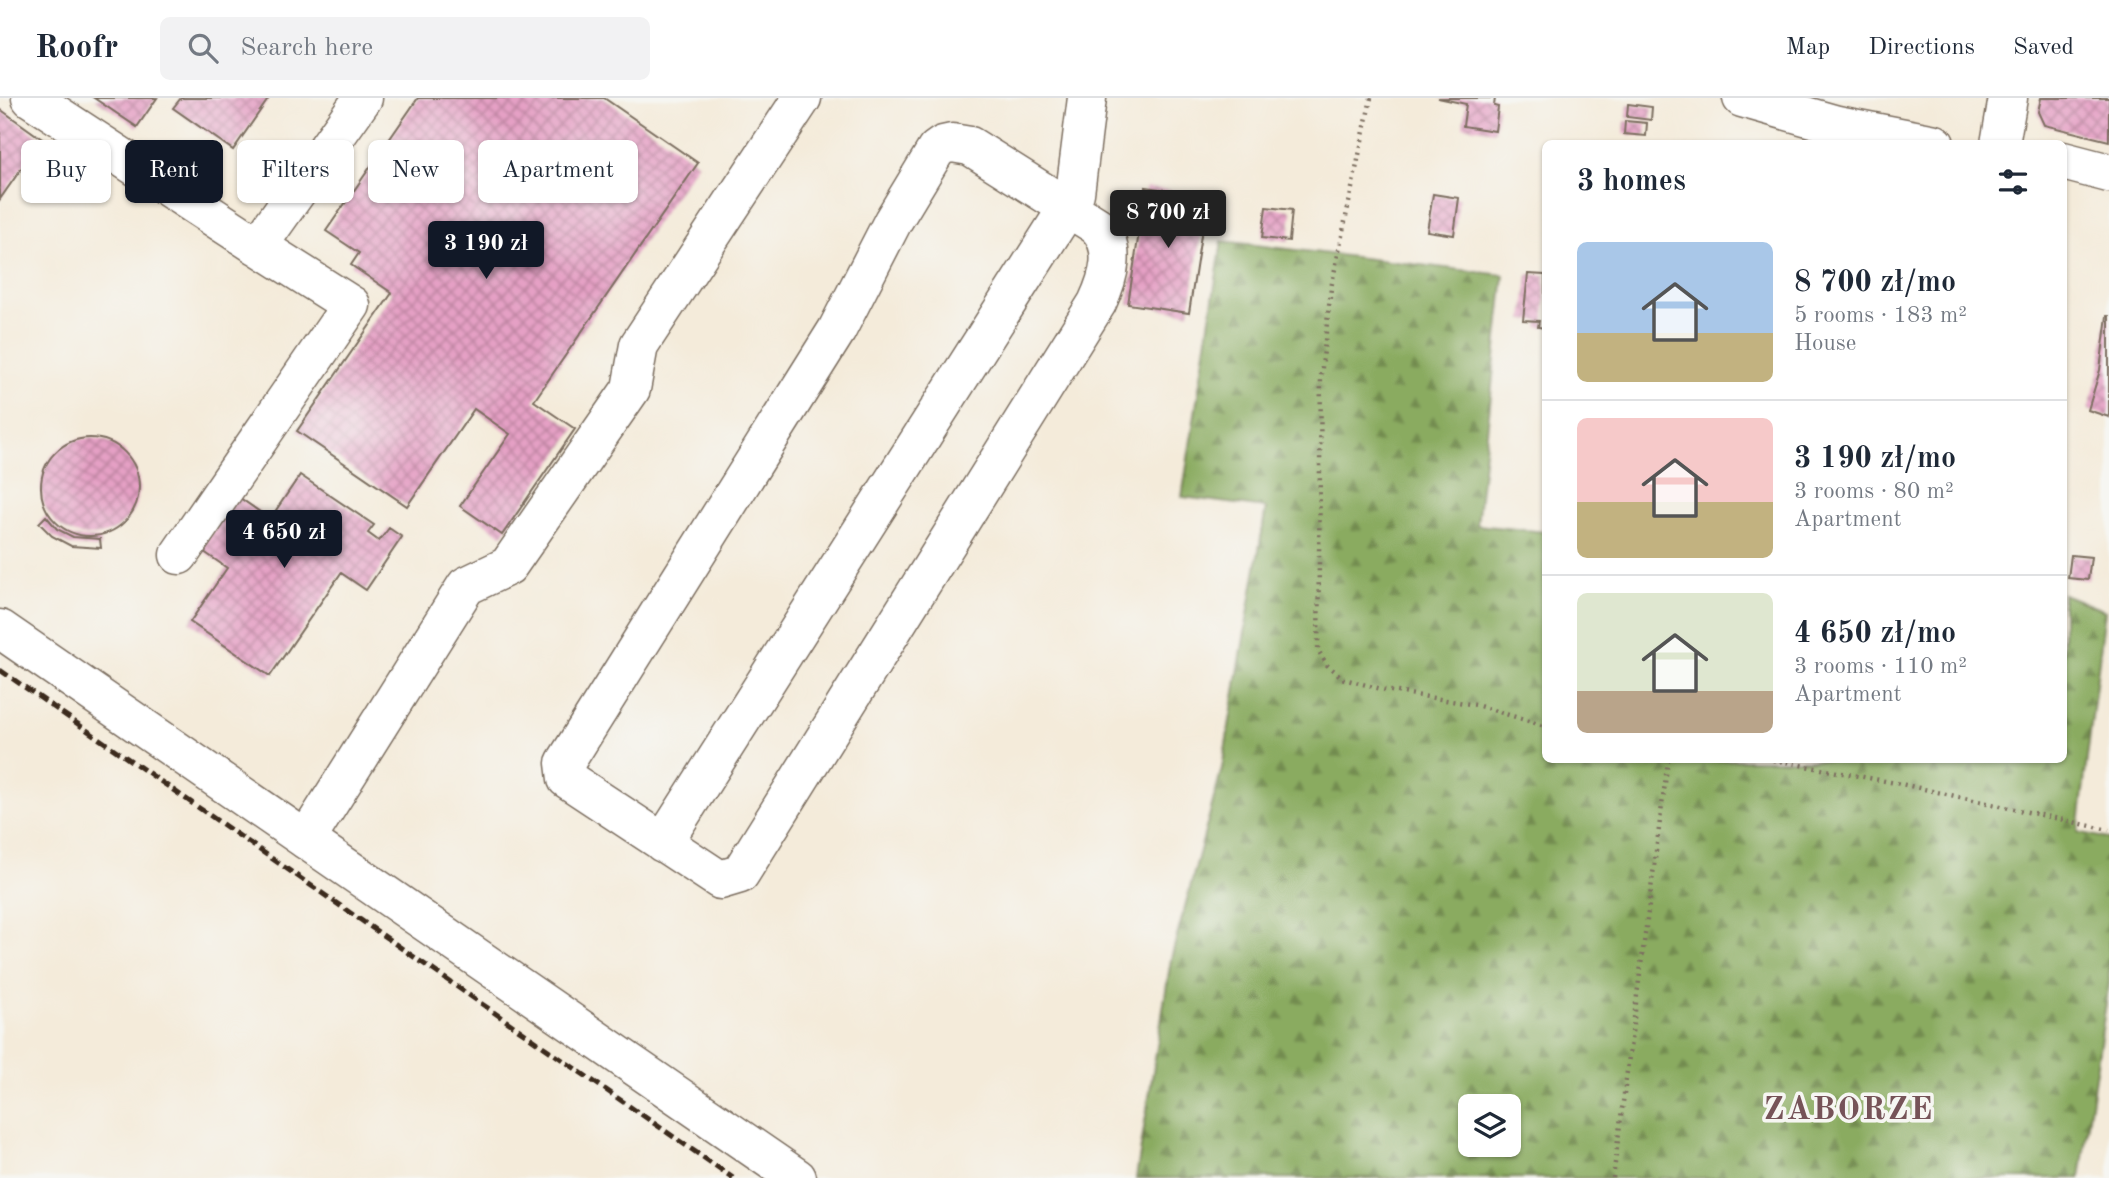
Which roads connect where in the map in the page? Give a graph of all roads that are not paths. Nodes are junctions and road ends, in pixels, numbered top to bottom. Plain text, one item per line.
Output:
1 (31, 98) edge
2 (363, 98) edge
3 (802, 98) edge
4 (1087, 98) edge
5 (1742, 98) edge
6 (2008, 98) edge
7 (1913, 140) edge
8 (2001, 140) edge
9 (2067, 162) edge
10 (2109, 173) edge
11 (1068, 207) junction
12 (258, 246) junction
13 (179, 555) dead end
14 (0, 629) edge
15 (306, 840) junction
16 (663, 843) junction
17 (797, 1178) edge

1 - 12 street
2 - 12 street
3 - 15 street
4 - 11 street
5 - 7 street
6 - 8 street
9 - 10 street
11 - 16 street
11 - 16 street
11 - 16 street
12 - 13 street
14 - 15 street
15 - 17 street

